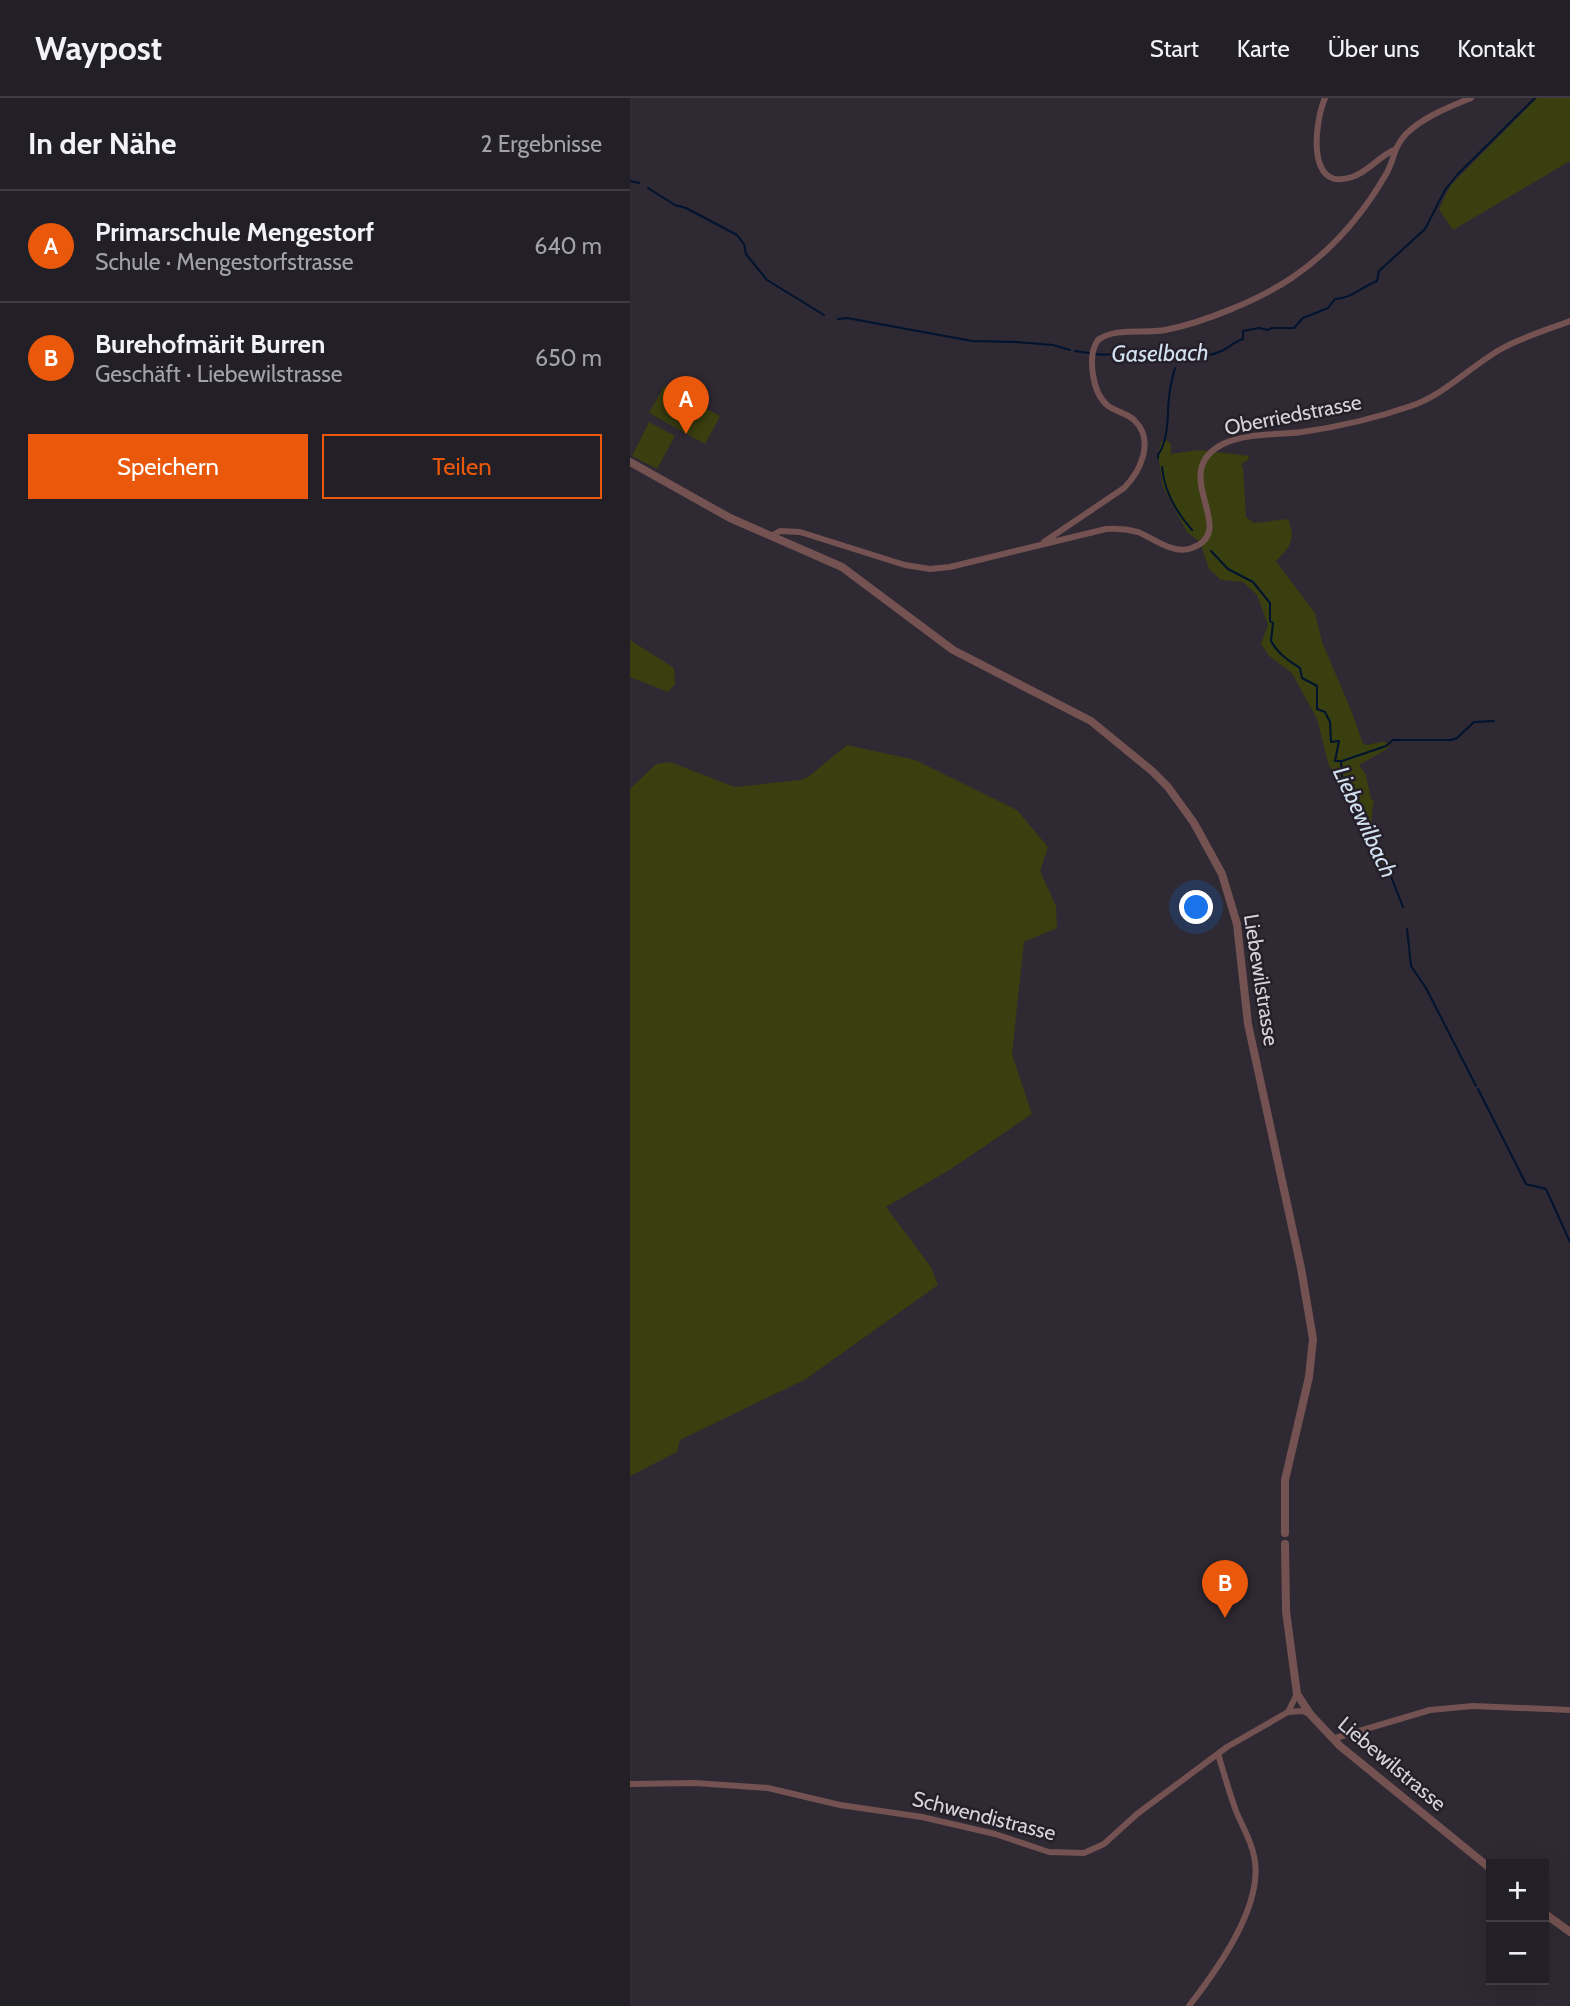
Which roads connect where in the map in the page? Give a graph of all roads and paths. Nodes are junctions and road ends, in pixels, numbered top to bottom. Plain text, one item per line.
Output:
1 (1325, 98) edge
2 (1471, 98) edge
3 (1394, 150) junction
4 (1570, 321) edge
5 (630, 462) edge
6 (771, 536) junction
7 (1043, 544) junction
8 (1285, 1534) dead end
9 (1285, 1544) dead end
10 (1297, 1694) junction
11 (1570, 1710) edge
12 (1288, 1713) junction
13 (1310, 1714) junction
14 (1332, 1739) junction
15 (1217, 1754) junction
16 (630, 1784) edge
17 (1486, 1865) edge
18 (1549, 1917) edge
19 (1570, 1932) edge
20 (1189, 2006) edge

1 - 3 street
2 - 3 street
3 - 7 street
4 - 7 street, Oberriedstrasse
5 - 6 street, Liebewilstrasse
6 - 7 street, Oberriedstrasse
6 - 8 street, Liebewilstrasse
9 - 10 street, Liebewilstrasse
10 - 12 street
10 - 13 street, Liebewilstrasse
11 - 14 street
12 - 13 street
12 - 15 street, Schwendistrasse
13 - 14 street, Liebewilstrasse
14 - 17 street, Liebewilstrasse
15 - 16 street, Schwendistrasse
15 - 20 street
18 - 19 street

